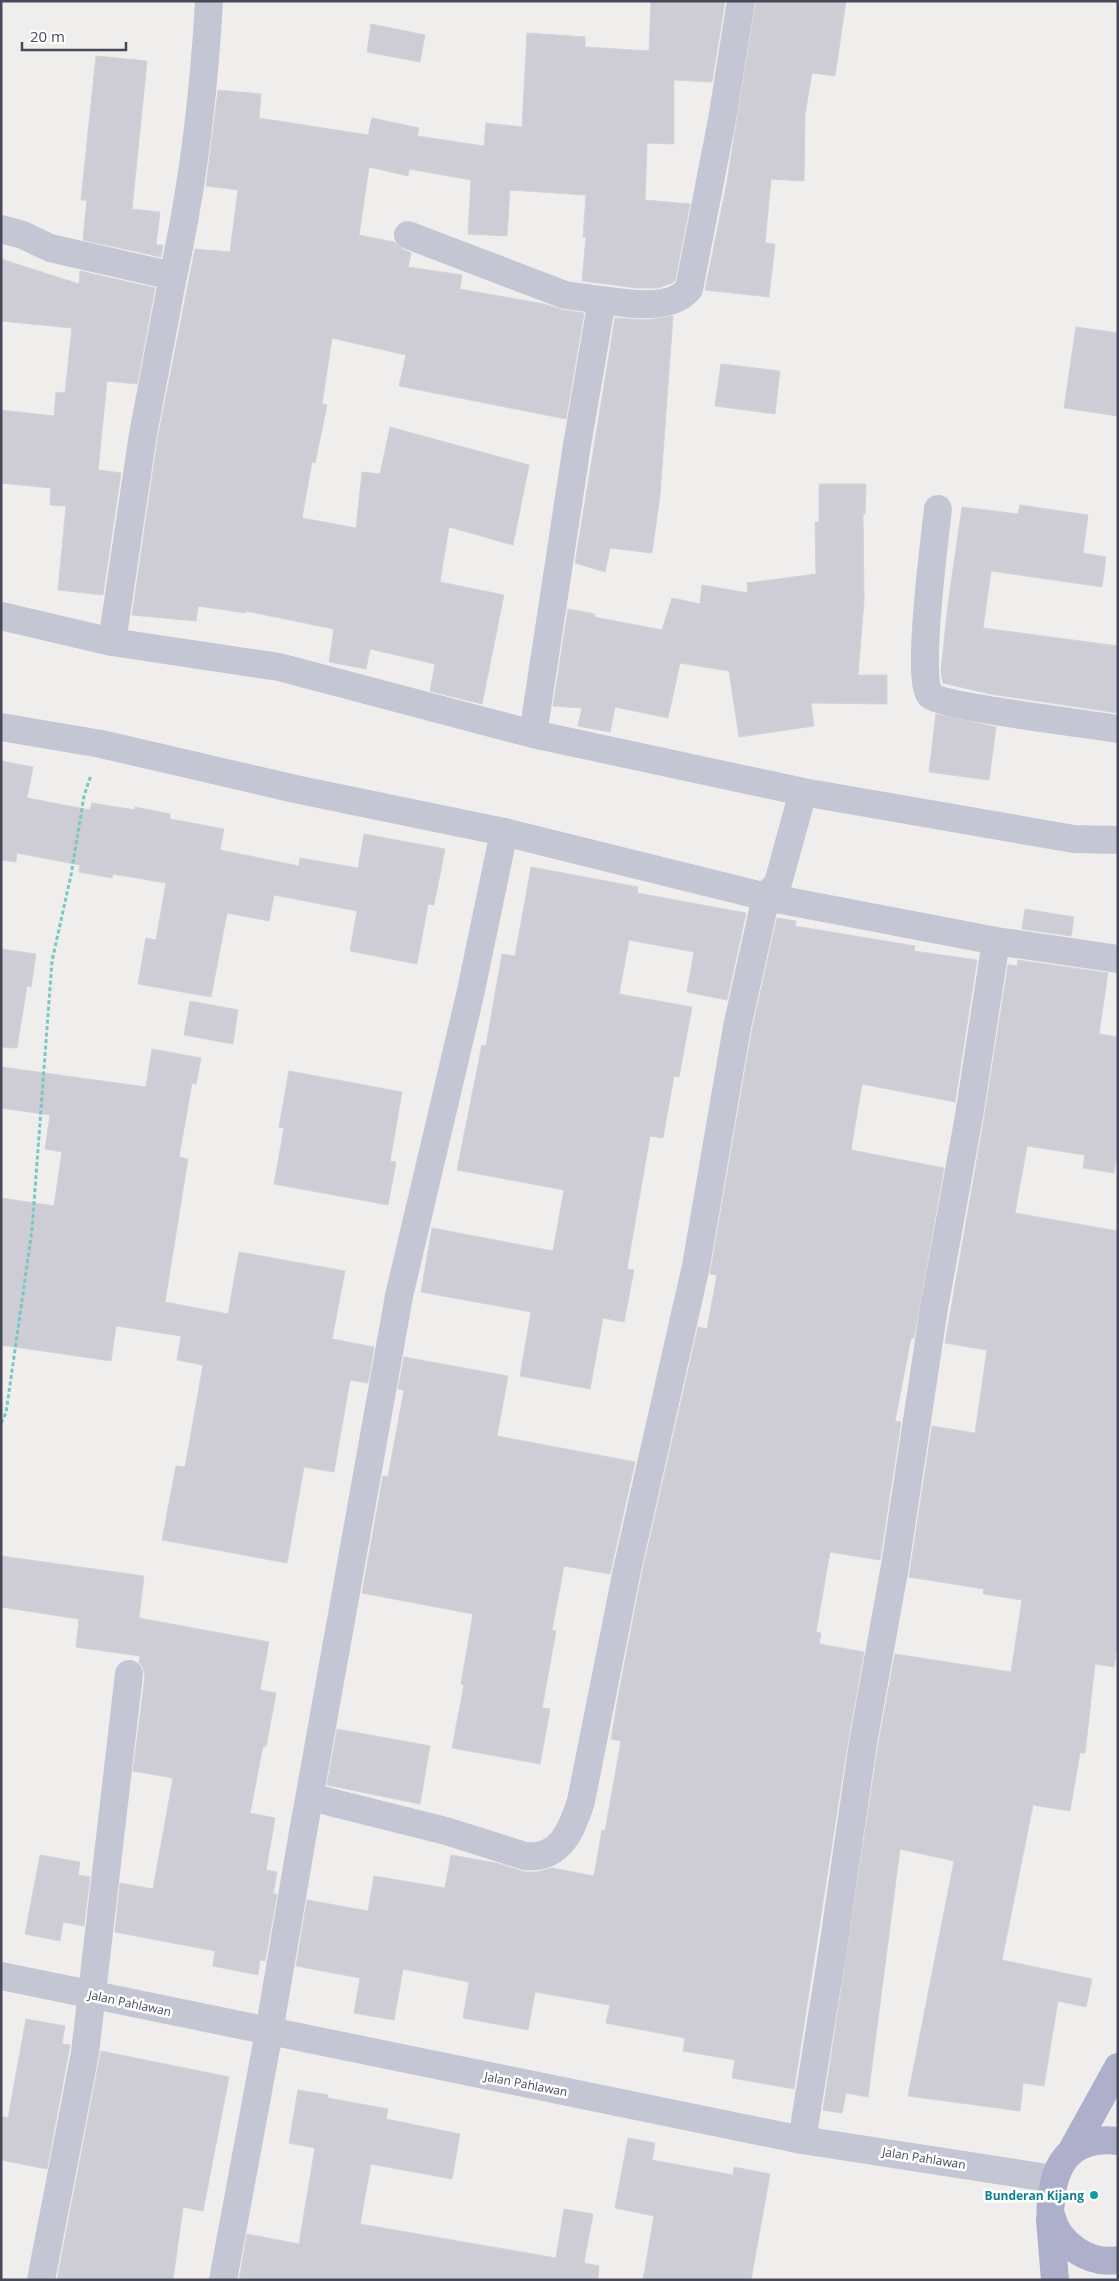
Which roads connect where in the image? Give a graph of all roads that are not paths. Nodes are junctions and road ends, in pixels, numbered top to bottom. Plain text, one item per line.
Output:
1 (209, 1) edge
2 (741, 1) edge
3 (1, 229) edge
4 (408, 235) dead end
5 (172, 276) junction
6 (602, 300) junction
7 (938, 509) dead end
8 (1, 616) edge
9 (112, 642) junction
10 (1, 727) edge
11 (1118, 729) edge
12 (533, 734) junction
13 (800, 801) junction
14 (504, 832) junction
15 (1118, 840) edge
16 (772, 890) junction
17 (996, 941) junction
18 (1118, 959) edge
19 (129, 1674) dead end
20 (310, 1797) junction
21 (1, 1976) edge
22 (91, 1995) junction
23 (269, 2032) junction
24 (1118, 2068) edge
25 (802, 2140) junction
26 (1118, 2141) edge
27 (1071, 2152) junction
28 (1054, 2179) junction
29 (1050, 2214) junction
30 (1118, 2260) edge
31 (41, 2280) edge
32 (223, 2280) edge
33 (1055, 2280) edge

1 - 5 street
2 - 6 street
3 - 5 street
4 - 6 street
5 - 9 street
6 - 12 street
7 - 11 street
8 - 9 street
9 - 12 street
10 - 14 street
12 - 13 street
13 - 15 street
13 - 16 street
14 - 16 street
14 - 20 street
16 - 17 street
16 - 20 street
17 - 18 street
17 - 25 street
19 - 22 street
20 - 23 street
21 - 22 street, Jalan Pahlawan
22 - 23 street, Jalan Pahlawan
22 - 31 street
23 - 25 street, Jalan Pahlawan
23 - 32 street
24 - 27 main road
25 - 28 street, Jalan Pahlawan
26 - 27 main road
27 - 28 main road
28 - 29 main road
29 - 30 main road
29 - 33 main road

